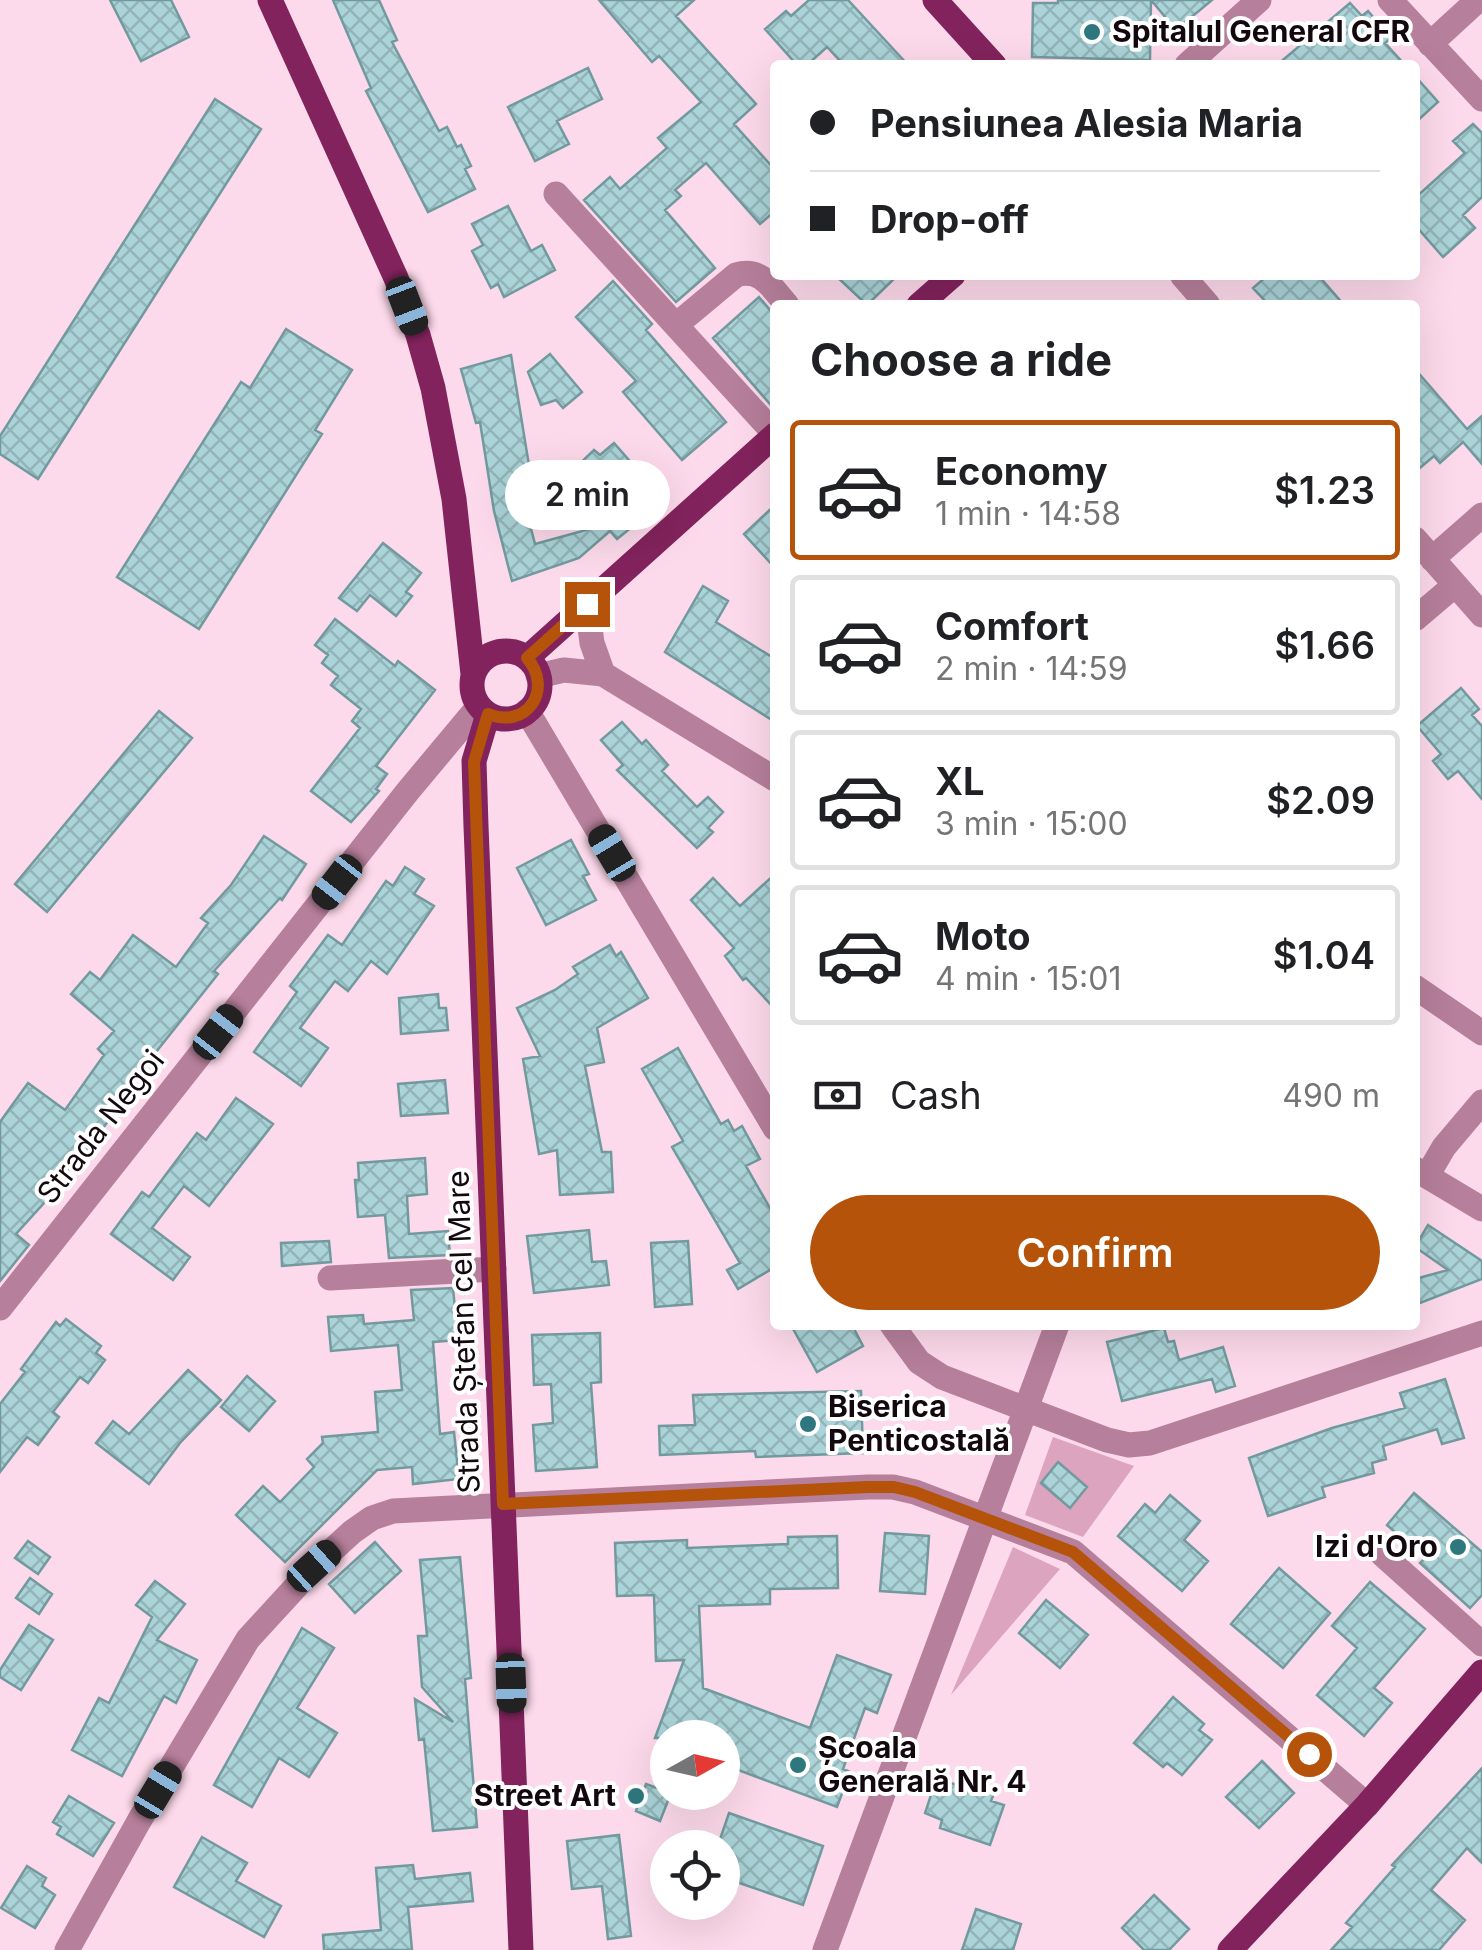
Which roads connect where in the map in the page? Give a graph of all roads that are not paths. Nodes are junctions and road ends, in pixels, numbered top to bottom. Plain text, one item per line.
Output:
1 (270, 0) edge
2 (935, 0) edge
3 (1259, 0) edge
4 (1390, 0) edge
5 (1478, 0) edge
6 (1430, 44) junction
7 (989, 60) edge
8 (1193, 60) edge
9 (1482, 98) edge
10 (556, 194) dead end
11 (947, 280) edge
12 (1186, 280) edge
13 (783, 300) edge
14 (925, 300) edge
15 (1204, 300) edge
16 (676, 324) junction
17 (770, 429) edge
18 (770, 439) edge
19 (1482, 515) edge
20 (1424, 549) edge
21 (1455, 585) junction
22 (587, 604) junction
23 (1420, 615) edge
24 (1482, 615) edge
25 (532, 667) junction
26 (473, 674) junction
27 (603, 674) junction
28 (484, 710) junction
29 (527, 711) junction
30 (770, 776) edge
31 (1420, 990) edge
32 (1482, 1033) edge
33 (1482, 1102) edge
34 (770, 1120) edge
35 (1421, 1172) edge
36 (1482, 1209) edge
37 (494, 1269) junction
38 (330, 1278) dead end
39 (0, 1308) edge
40 (896, 1330) edge
41 (1055, 1330) edge
42 (1482, 1333) edge
43 (1026, 1408) junction
44 (503, 1504) junction
45 (987, 1519) junction
46 (1384, 1555) dead end
47 (1482, 1644) edge
48 (1482, 1672) edge
49 (1367, 1804) junction
50 (67, 1950) edge
51 (520, 1950) edge
52 (825, 1950) edge
53 (1230, 1950) edge

1 - 26 main road
2 - 7 main road
3 - 8 street
4 - 6 street
5 - 6 street
6 - 9 street
10 - 16 street
11 - 14 main road
12 - 15 street
13 - 16 street
16 - 17 street
18 - 22 main road
19 - 20 street
20 - 21 street
21 - 23 street
21 - 24 street
22 - 25 main road
22 - 27 street
25 - 26 main road
25 - 27 street
25 - 29 main road
26 - 28 main road
27 - 30 street
28 - 29 main road
28 - 37 main road, Strada Ștefan cel Mare
28 - 39 street, Strada Negoi
29 - 34 street
31 - 32 street
33 - 35 street
35 - 36 street
37 - 38 street
37 - 44 main road, Strada Ștefan cel Mare
40 - 43 street
41 - 43 street
42 - 43 street
43 - 45 street
44 - 45 street
44 - 50 street
44 - 51 main road, Strada Ștefan cel Mare
45 - 49 street
45 - 52 street
46 - 47 street
48 - 49 main road
49 - 53 main road

